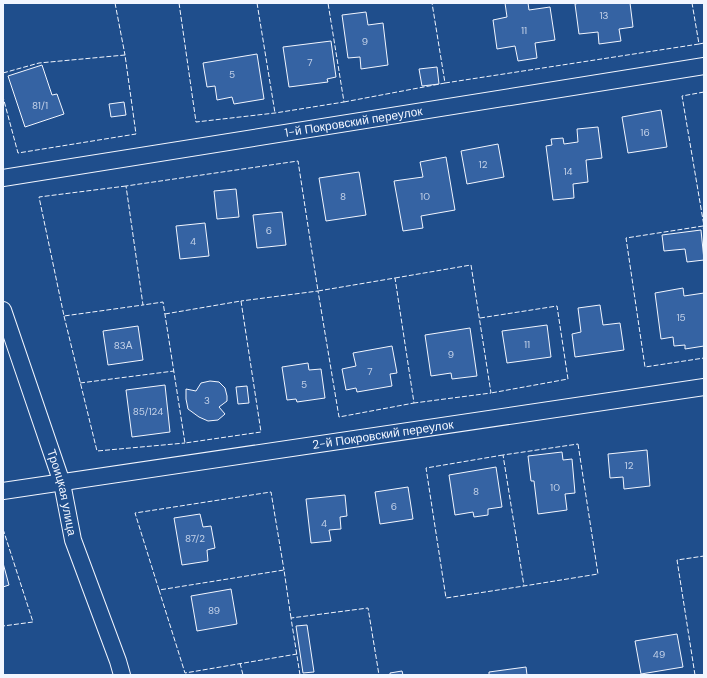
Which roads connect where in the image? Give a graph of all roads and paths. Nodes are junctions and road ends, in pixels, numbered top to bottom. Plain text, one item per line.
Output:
1 (704, 66) edge
2 (3, 178) edge
3 (3, 310) edge
4 (704, 387) edge
5 (62, 483) junction
6 (3, 492) edge
7 (122, 675) edge

1 - 2 street, 1-й Покровский переулок
3 - 5 street, Троицкая улица
4 - 5 street, 2-й Покровский переулок
5 - 6 street, 2-й Покровский переулок
5 - 7 street, Троицкая улица

